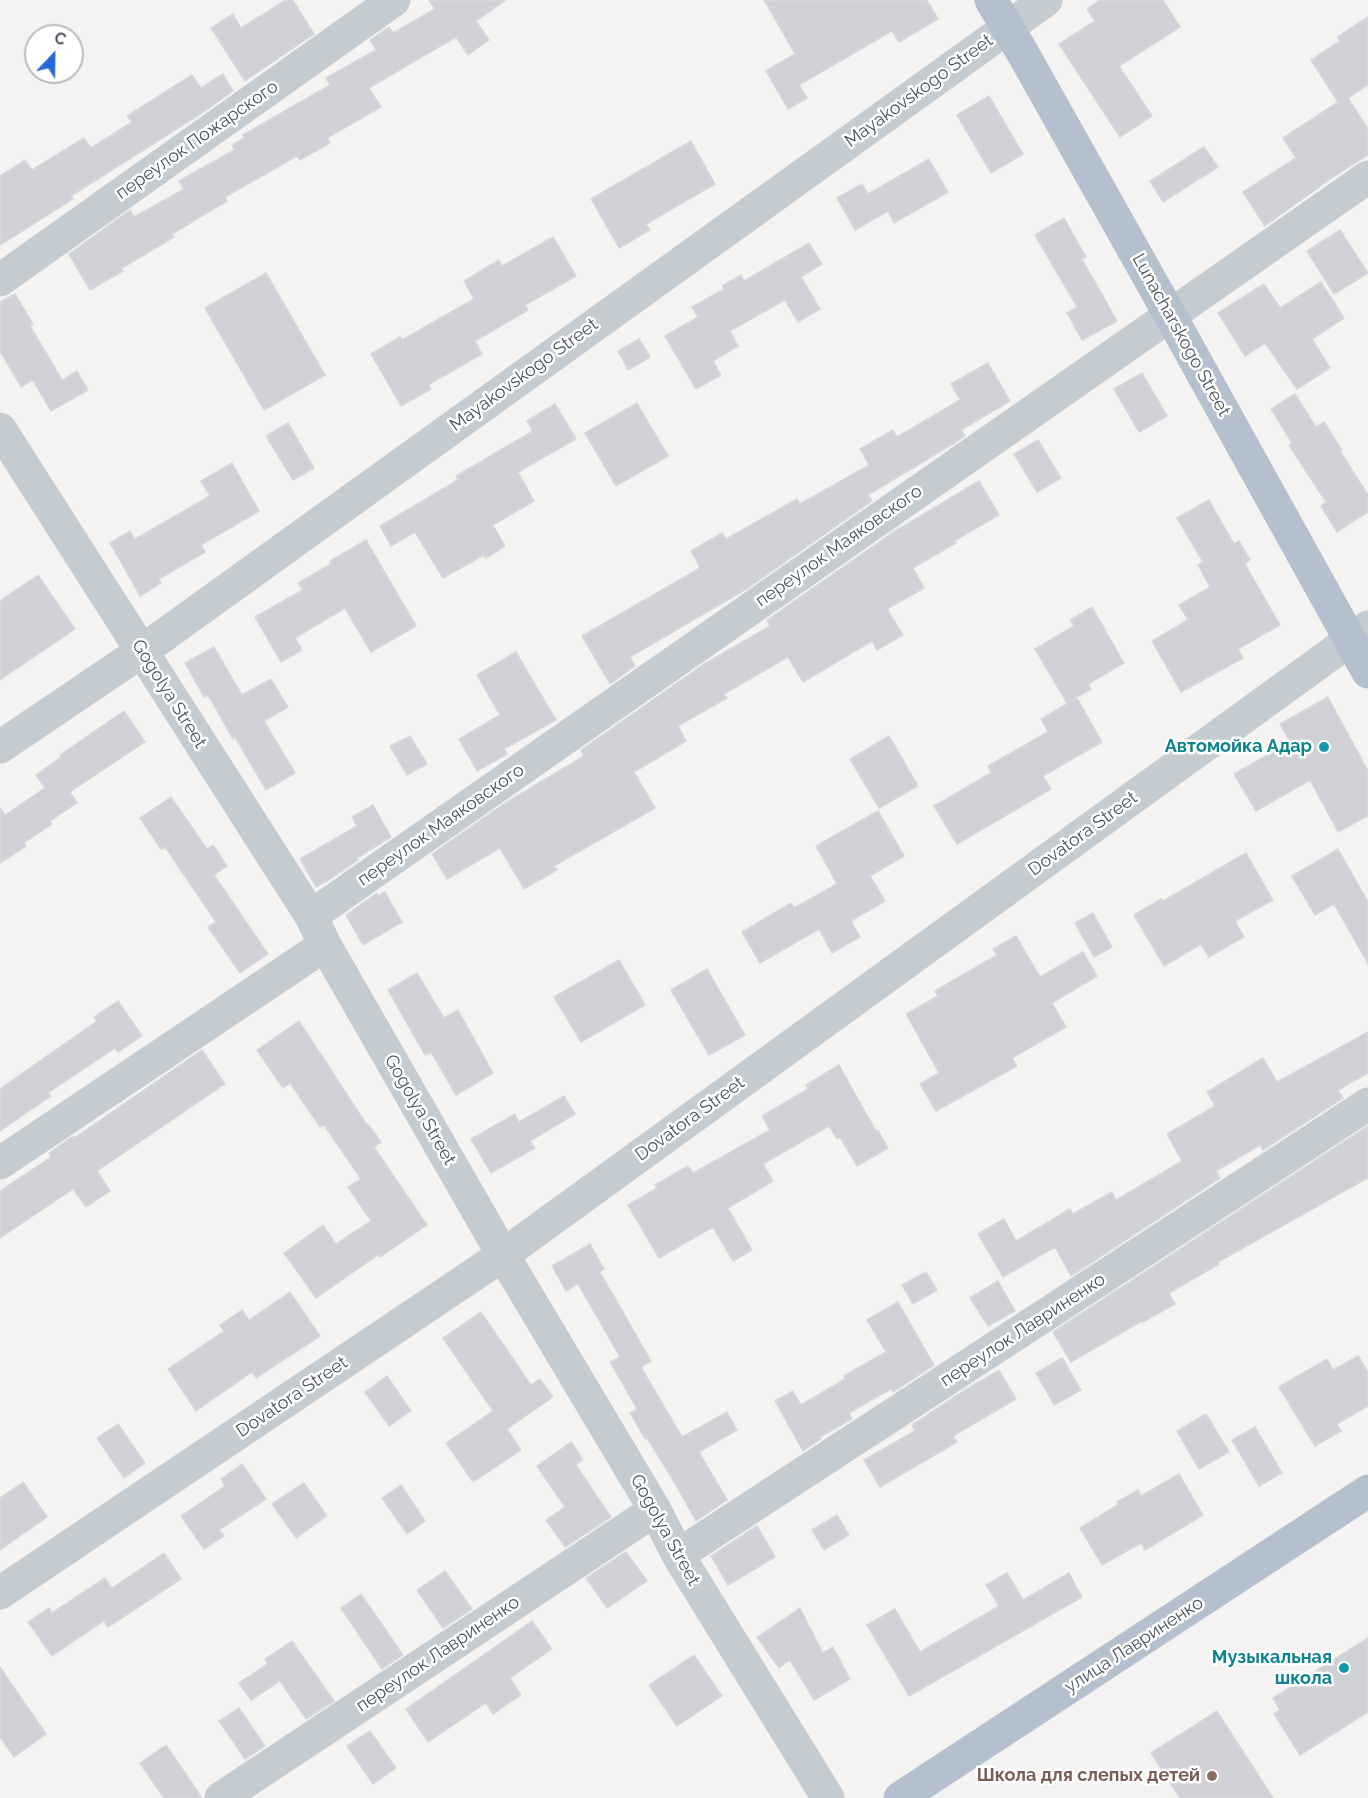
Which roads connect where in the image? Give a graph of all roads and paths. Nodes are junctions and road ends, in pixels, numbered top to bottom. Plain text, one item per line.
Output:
1 (394, 0) edge
2 (991, 0) edge
3 (1046, 0) edge
4 (1008, 27) junction
5 (1368, 177) edge
6 (0, 280) edge
7 (1170, 315) junction
8 (0, 429) edge
9 (1359, 633) edge
10 (142, 651) junction
11 (1368, 672) edge
12 (0, 747) edge
13 (310, 916) junction
14 (325, 945) junction
15 (1368, 1104) edge
16 (0, 1163) edge
17 (503, 1255) junction
18 (1368, 1491) edge
19 (655, 1510) junction
20 (678, 1556) junction
21 (0, 1593) edge
22 (221, 1798) edge
23 (828, 1798) edge
24 (900, 1798) edge

1 - 6 street, переулок Пожарского
2 - 4 main road, Lunacharskogo Street
3 - 4 street, Mayakovskogo Street
4 - 7 main road, Lunacharskogo Street
4 - 10 street, Mayakovskogo Street
5 - 7 street, переулок Маяковского
7 - 9 main road, Lunacharskogo Street
7 - 13 street, переулок Маяковского
8 - 10 street, Gogolya Street
9 - 11 main road, Lunacharskogo Street
9 - 17 street, Dovatora Street
10 - 12 street, Mayakovskogo Street
10 - 13 street, Gogolya Street
13 - 14 street, Gogolya Street
14 - 16 street
14 - 17 street, Gogolya Street
15 - 20 street, переулок Лавриненко
17 - 19 street, Gogolya Street
17 - 21 street, Dovatora Street
18 - 24 main road, улица Лавриненко
19 - 20 street, Gogolya Street
19 - 22 street, переулок Лавриненко
20 - 23 street, Gogolya Street

